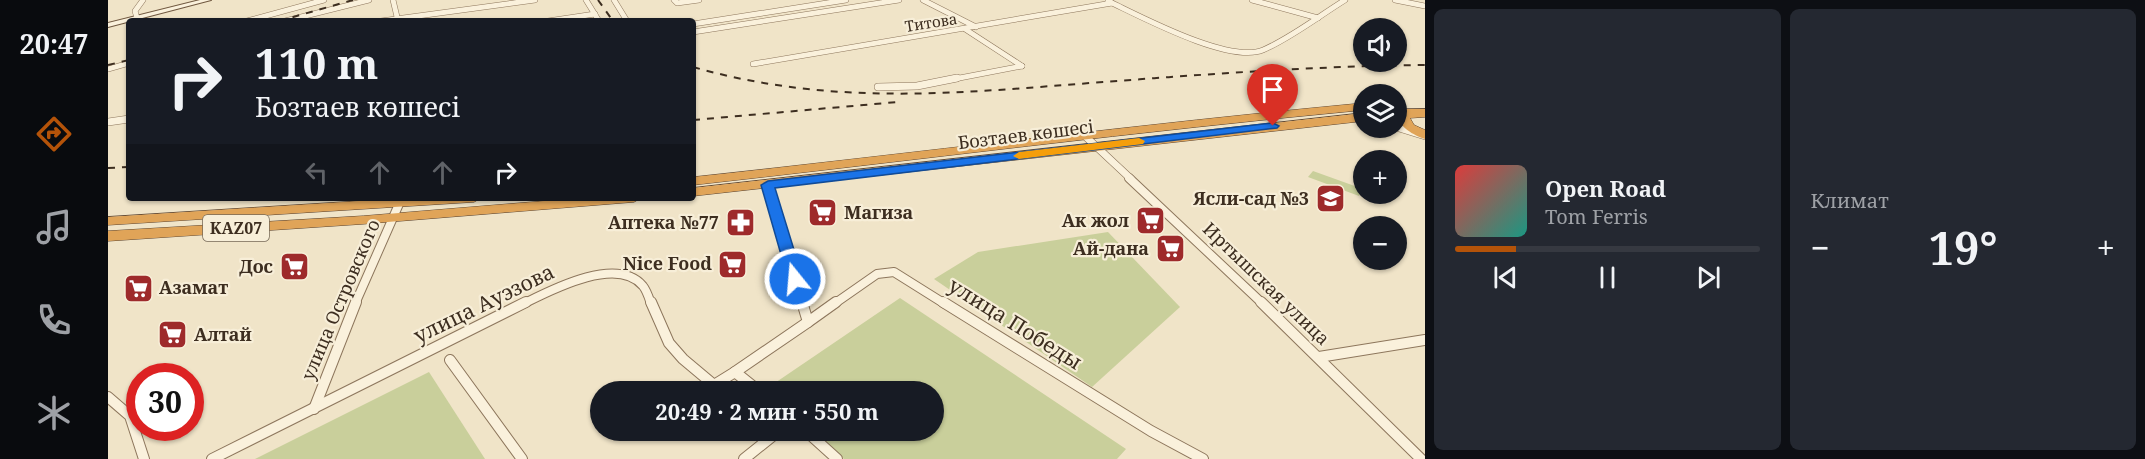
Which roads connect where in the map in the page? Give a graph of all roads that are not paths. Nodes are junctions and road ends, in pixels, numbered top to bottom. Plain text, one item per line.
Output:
1 (143, 0) edge
2 (195, 0) edge
3 (208, 0) edge
4 (324, 0) edge
5 (369, 0) edge
6 (393, 0) edge
7 (535, 0) edge
8 (586, 0) edge
9 (614, 0) edge
10 (674, 0) edge
11 (699, 0) edge
12 (846, 0) edge
13 (865, 0) edge
14 (899, 0) edge
15 (923, 0) edge
16 (1105, 0) edge
17 (1252, 0) edge
18 (1345, 0) edge
19 (1395, 0) edge
20 (1112, 3) junction
21 (871, 4) junction
22 (1425, 6) edge
23 (596, 14) junction
24 (136, 16) junction
25 (129, 18) edge
26 (258, 18) edge
27 (297, 18) edge
28 (398, 18) edge
29 (412, 18) edge
30 (569, 18) edge
31 (597, 18) edge
32 (625, 18) edge
33 (1318, 18) junction
34 (126, 19) edge
35 (108, 24) edge
36 (696, 24) edge
37 (977, 27) junction
38 (965, 29) junction
39 (696, 32) edge
40 (126, 64) edge
41 (753, 64) dead end
42 (108, 69) edge
43 (878, 87) dead end
44 (1425, 104) edge
45 (1407, 105) edge
46 (1353, 106) edge
47 (1339, 107) junction
48 (1353, 112) edge
49 (1407, 113) edge
50 (1425, 113) edge
51 (1353, 117) edge
52 (126, 119) edge
53 (108, 122) edge
54 (1407, 123) edge
55 (1407, 130) edge
56 (1425, 135) edge
57 (1085, 136) junction
58 (1097, 146) junction
59 (696, 181) edge
60 (768, 185) junction
61 (696, 192) edge
62 (456, 201) edge
63 (579, 201) edge
64 (396, 211) junction
65 (108, 221) edge
66 (108, 236) edge
67 (808, 322) junction
68 (1425, 340) edge
69 (1319, 357) junction
70 (450, 360) dead end
71 (735, 372) junction
72 (746, 381) edge
73 (108, 397) edge
74 (314, 409) junction
75 (766, 441) edge
76 (817, 441) edge
77 (144, 459) edge
78 (212, 459) edge
79 (522, 459) edge
80 (744, 459) edge
81 (837, 459) edge
82 (1203, 459) edge
83 (1418, 459) edge

1 - 24 street
2 - 24 main road
3 - 24 main road
4 - 26 street
5 - 27 street
6 - 28 street
7 - 29 street
8 - 23 street
9 - 32 street
10 - 11 street
12 - 36 street
13 - 21 street
14 - 21 street
15 - 37 street
16 - 20 street
17 - 33 street
18 - 33 street
19 - 22 street
20 - 33 street
20 - 37 street, Титова
21 - 39 street
23 - 30 street
23 - 31 street
24 - 25 main road
34 - 35 main road
37 - 38 street, Титова
38 - 41 street, Титова
38 - 43 street
40 - 42 street
44 - 45 highway
46 - 47 highway, Бозтаев көшесі
47 - 48 street
47 - 57 highway, Бозтаев көшесі
49 - 50 highway
51 - 58 highway, Бозтаев көшесі
52 - 53 street
54 - 56 highway
55 - 56 street
57 - 58 street, Иртышская улица
57 - 59 highway, Бозтаев көшесі
58 - 60 highway, Бозтаев көшесі
58 - 69 street, Иртышская улица
60 - 61 highway, Бозтаев көшесі
60 - 67 street
62 - 64 highway, KAZ07
63 - 64 highway, KAZ07
64 - 65 highway, KAZ07
64 - 66 highway, KAZ07
64 - 74 street, улица Островского
67 - 71 street, улица Победы
67 - 82 street, улица Победы
68 - 69 street
69 - 83 street, Иртышская улица
70 - 79 street
71 - 72 street
71 - 74 street, улица Ауэзова
73 - 77 street
74 - 78 street, улица Ауэзова
75 - 80 street
76 - 81 street

